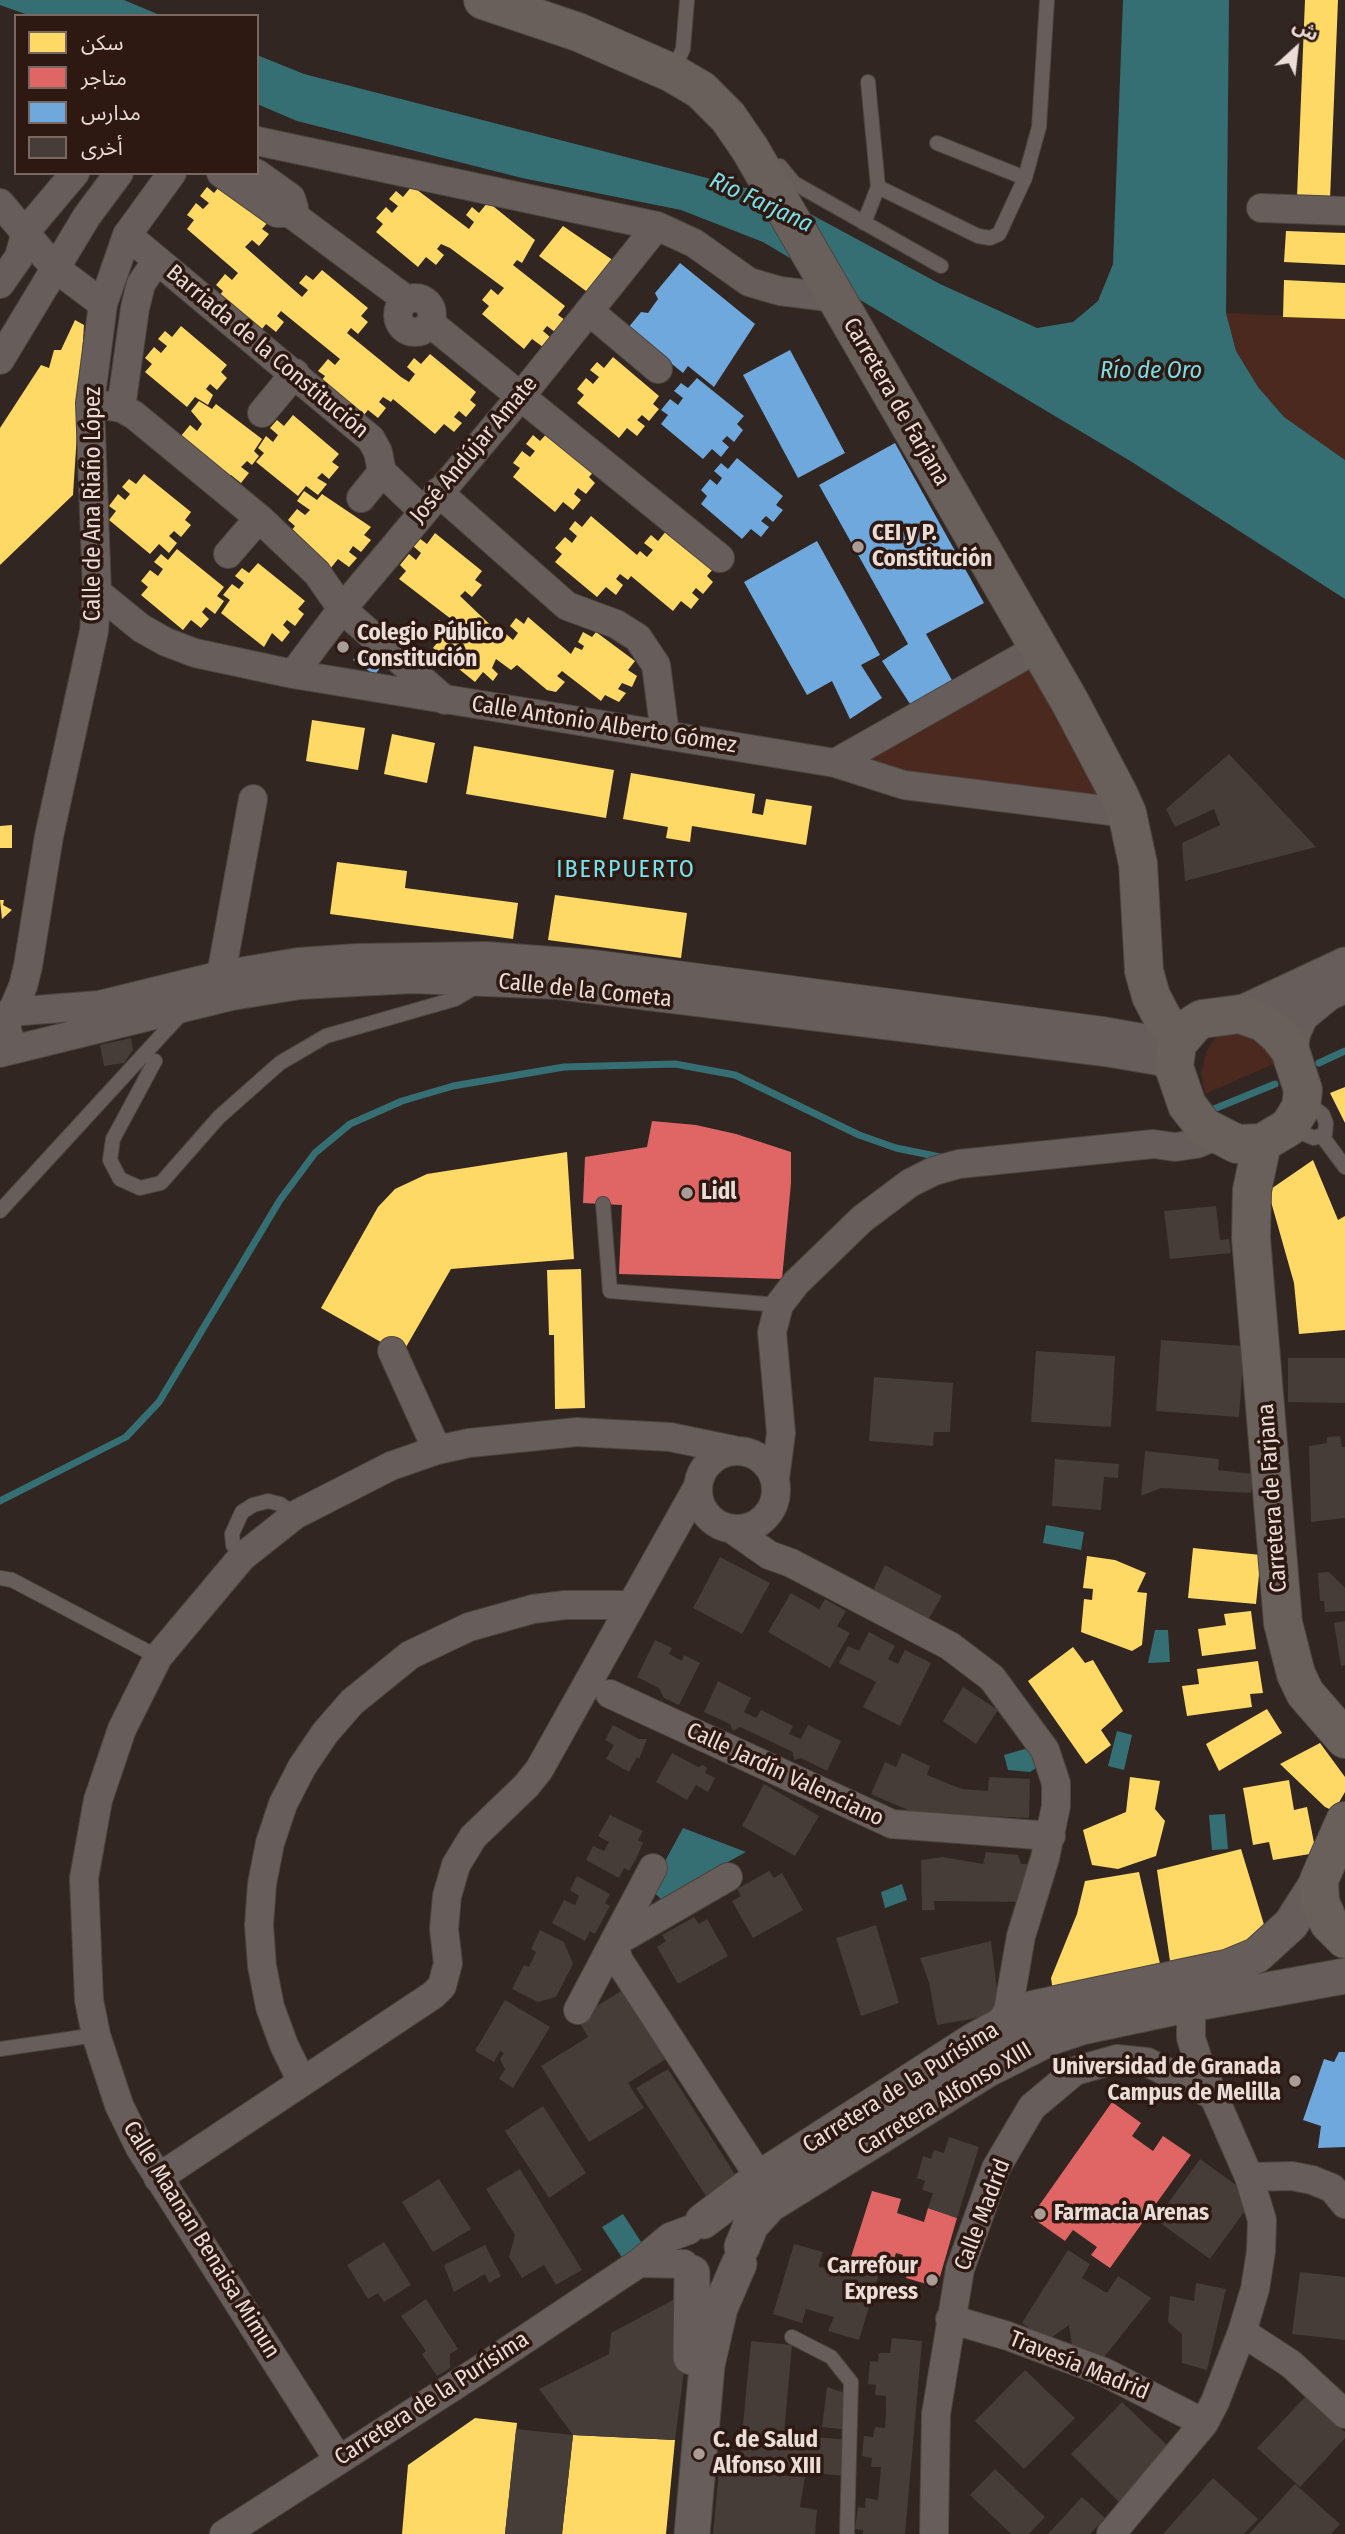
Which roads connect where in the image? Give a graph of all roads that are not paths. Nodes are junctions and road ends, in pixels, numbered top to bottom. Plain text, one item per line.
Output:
1 (483, 0) edge
2 (687, 0) edge
3 (1047, 0) edge
4 (672, 73) junction
5 (868, 82) dead end
6 (259, 141) edge
7 (937, 143) dead end
8 (757, 161) junction
9 (73, 175) edge
10 (118, 175) edge
11 (171, 175) edge
12 (224, 175) edge
13 (259, 175) edge
14 (1025, 178) junction
15 (878, 187) junction
16 (0, 203) edge
17 (1261, 208) dead end
18 (1345, 211) edge
19 (290, 213) junction
20 (864, 223) junction
21 (657, 226) junction
22 (26, 232) junction
23 (127, 235) junction
24 (0, 244) edge
25 (157, 260) junction
26 (941, 266) dead end
27 (55, 268) junction
28 (0, 284) edge
29 (832, 290) junction
30 (103, 304) junction
31 (589, 311) junction
32 (0, 360) edge
33 (658, 369) dead end
34 (295, 373) junction
35 (521, 396) junction
36 (90, 404) junction
37 (121, 408) junction
38 (262, 413) dead end
39 (382, 472) junction
40 (361, 498) dead end
41 (431, 502) junction
42 (259, 518) junction
43 (228, 554) dead end
44 (720, 558) dead end
45 (97, 592) junction
46 (342, 609) junction
47 (1038, 648) junction
48 (293, 674) junction
49 (446, 700) junction
50 (665, 734) junction
51 (835, 762) junction
52 (253, 799) dead end
53 (1127, 813) junction
54 (1345, 965) edge
55 (221, 975) junction
56 (484, 981) junction
57 (1345, 985) edge
58 (188, 1007) junction
59 (1240, 1014) junction
60 (5, 1018) edge
61 (1183, 1042) junction
62 (1290, 1050) junction
63 (10, 1051) edge
64 (155, 1061) dead end
65 (1187, 1105) junction
66 (1269, 1132) junction
67 (1153, 1144) junction
68 (1345, 1167) edge
69 (603, 1204) dead end
70 (0, 1211) edge
71 (779, 1305) junction
72 (392, 1351) dead end
73 (777, 1409) junction
74 (638, 1434) junction
75 (437, 1450) junction
76 (740, 1451) junction
77 (775, 1479) junction
78 (699, 1480) junction
79 (769, 1513) junction
80 (732, 1529) junction
81 (790, 1563) junction
82 (0, 1578) edge
83 (630, 1605) junction
84 (158, 1657) junction
85 (610, 1694) dead end
86 (1345, 1739) edge
87 (1345, 1821) edge
88 (1051, 1836) junction
89 (653, 1868) dead end
90 (728, 1877) dead end
91 (1319, 1880) junction
92 (1345, 1940) edge
93 (614, 1943) junction
94 (1015, 1968) junction
95 (1345, 1976) edge
96 (1138, 1995) dead end
97 (1191, 2004) junction
98 (1034, 2008) junction
99 (578, 2010) dead end
100 (998, 2026) junction
101 (96, 2035) junction
102 (1027, 2048) junction
103 (0, 2049) edge
104 (302, 2082) junction
105 (1060, 2084) junction
106 (1216, 2097) junction
107 (1249, 2177) junction
108 (158, 2178) junction
109 (760, 2178) junction
110 (1345, 2204) edge
111 (710, 2246) junction
112 (950, 2319) junction
113 (1242, 2332) junction
114 (792, 2337) dead end
115 (1345, 2413) edge
116 (1204, 2423) junction
117 (338, 2459) junction
118 (224, 2534) edge
119 (675, 2534) edge
120 (692, 2534) edge
121 (848, 2534) edge
122 (934, 2534) edge
123 (1111, 2534) edge

1 - 4 main road, Carretera de Farjana
2 - 4 lane
3 - 14 lane
4 - 8 main road, Carretera de Farjana
5 - 15 lane
6 - 21 street
7 - 14 lane
8 - 20 lane
8 - 29 main road, Carretera de Farjana
9 - 22 street
10 - 27 street
11 - 23 street, Calle de Ana Riaño López
12 - 19 street
13 - 19 street
14 - 15 lane
15 - 20 lane
16 - 22 street
17 - 18 street
19 - 35 street
20 - 26 lane
21 - 29 street
21 - 31 street, José Andújar Amate
22 - 24 street
22 - 27 street
22 - 28 street
23 - 25 street, Barriada de la Constitución
23 - 30 street, Calle de Ana Riaño López
25 - 34 street, Barriada de la Constitución
25 - 37 street, Barriada de la Constitución
27 - 30 street
27 - 32 street
29 - 47 main road, Carretera de Farjana
30 - 36 street, Calle de Ana Riaño López
31 - 33 street
31 - 35 street, José Andújar Amate
34 - 38 street
34 - 39 street, Barriada de la Constitución
35 - 41 street, José Andújar Amate
35 - 44 street
36 - 37 street
36 - 45 street, Calle de Ana Riaño López
37 - 42 street
39 - 40 street
39 - 41 street, Barriada de la Constitución
41 - 46 street, José Andújar Amate
41 - 50 street, Barriada de la Constitución
42 - 43 street
42 - 46 street
45 - 48 street, Calle Antonio Alberto Gómez
45 - 60 street, Calle de Ana Riaño López
46 - 48 street, José Andújar Amate
46 - 49 street
47 - 51 street
47 - 53 main road, Carretera de Farjana
48 - 49 street, Calle Antonio Alberto Gómez
49 - 50 street, Calle Antonio Alberto Gómez
50 - 51 street, Calle Antonio Alberto Gómez
51 - 53 street, Calle Antonio Alberto Gómez
52 - 55 street
53 - 61 main road, Carretera de Farjana
54 - 59 street
55 - 60 street, Calle de la Cometa
55 - 61 street, Calle de la Cometa
56 - 58 street, Calle de la Cometa
56 - 61 street, Calle de la Cometa
56 - 64 lane
57 - 62 street
58 - 63 street, Calle de la Cometa
58 - 70 lane
59 - 61 main road
59 - 62 main road
60 - 63 street
61 - 65 main road
62 - 66 main road
65 - 66 main road
65 - 67 street
66 - 67 street
66 - 68 lane
66 - 86 main road, Carretera de Farjana
67 - 71 street
69 - 71 lane
71 - 73 street
72 - 75 street
73 - 76 street
73 - 77 street
74 - 75 street, Calle Maanan Benaisa Mimun
74 - 76 street, Calle Maanan Benaisa Mimun
74 - 78 street, Calle Maanan Benaisa Mimun
75 - 84 street, Calle Maanan Benaisa Mimun
76 - 77 street
76 - 78 street
77 - 79 street
78 - 80 street
78 - 83 street
79 - 80 street
79 - 81 street
80 - 81 street
81 - 88 street
82 - 84 lane
83 - 104 street
83 - 104 street
84 - 101 street, Calle Maanan Benaisa Mimun
85 - 88 street, Calle Jardín Valenciano
87 - 91 main road
88 - 94 street
89 - 93 street
90 - 93 street
91 - 92 main road
91 - 98 street, Carretera Alfonso XIII
93 - 99 street
93 - 109 street
94 - 98 street
94 - 100 street
95 - 97 street, Carretera Alfonso XIII
96 - 111 street, Carretera Alfonso XIII
97 - 102 street, Carretera Alfonso XIII
97 - 106 street
98 - 100 street, Carretera de la Purísima
100 - 109 street, Carretera de la Purísima
101 - 103 lane
101 - 108 street, Calle Maanan Benaisa Mimun
102 - 105 street
102 - 111 street, Carretera Alfonso XIII
104 - 108 street
105 - 106 street, Calle Madrid
105 - 112 street, Calle Madrid
106 - 107 street
107 - 110 street
107 - 113 street
108 - 117 street, Calle Maanan Benaisa Mimun
109 - 111 street, Carretera de la Purísima
111 - 117 street, Carretera de la Purísima
111 - 119 street
111 - 120 street, Carretera Alfonso XIII
112 - 116 street, Travesía Madrid
112 - 122 street, Calle Madrid
113 - 115 street
113 - 116 street
114 - 121 lane
116 - 123 street
117 - 118 street, Carretera de la Purísima

